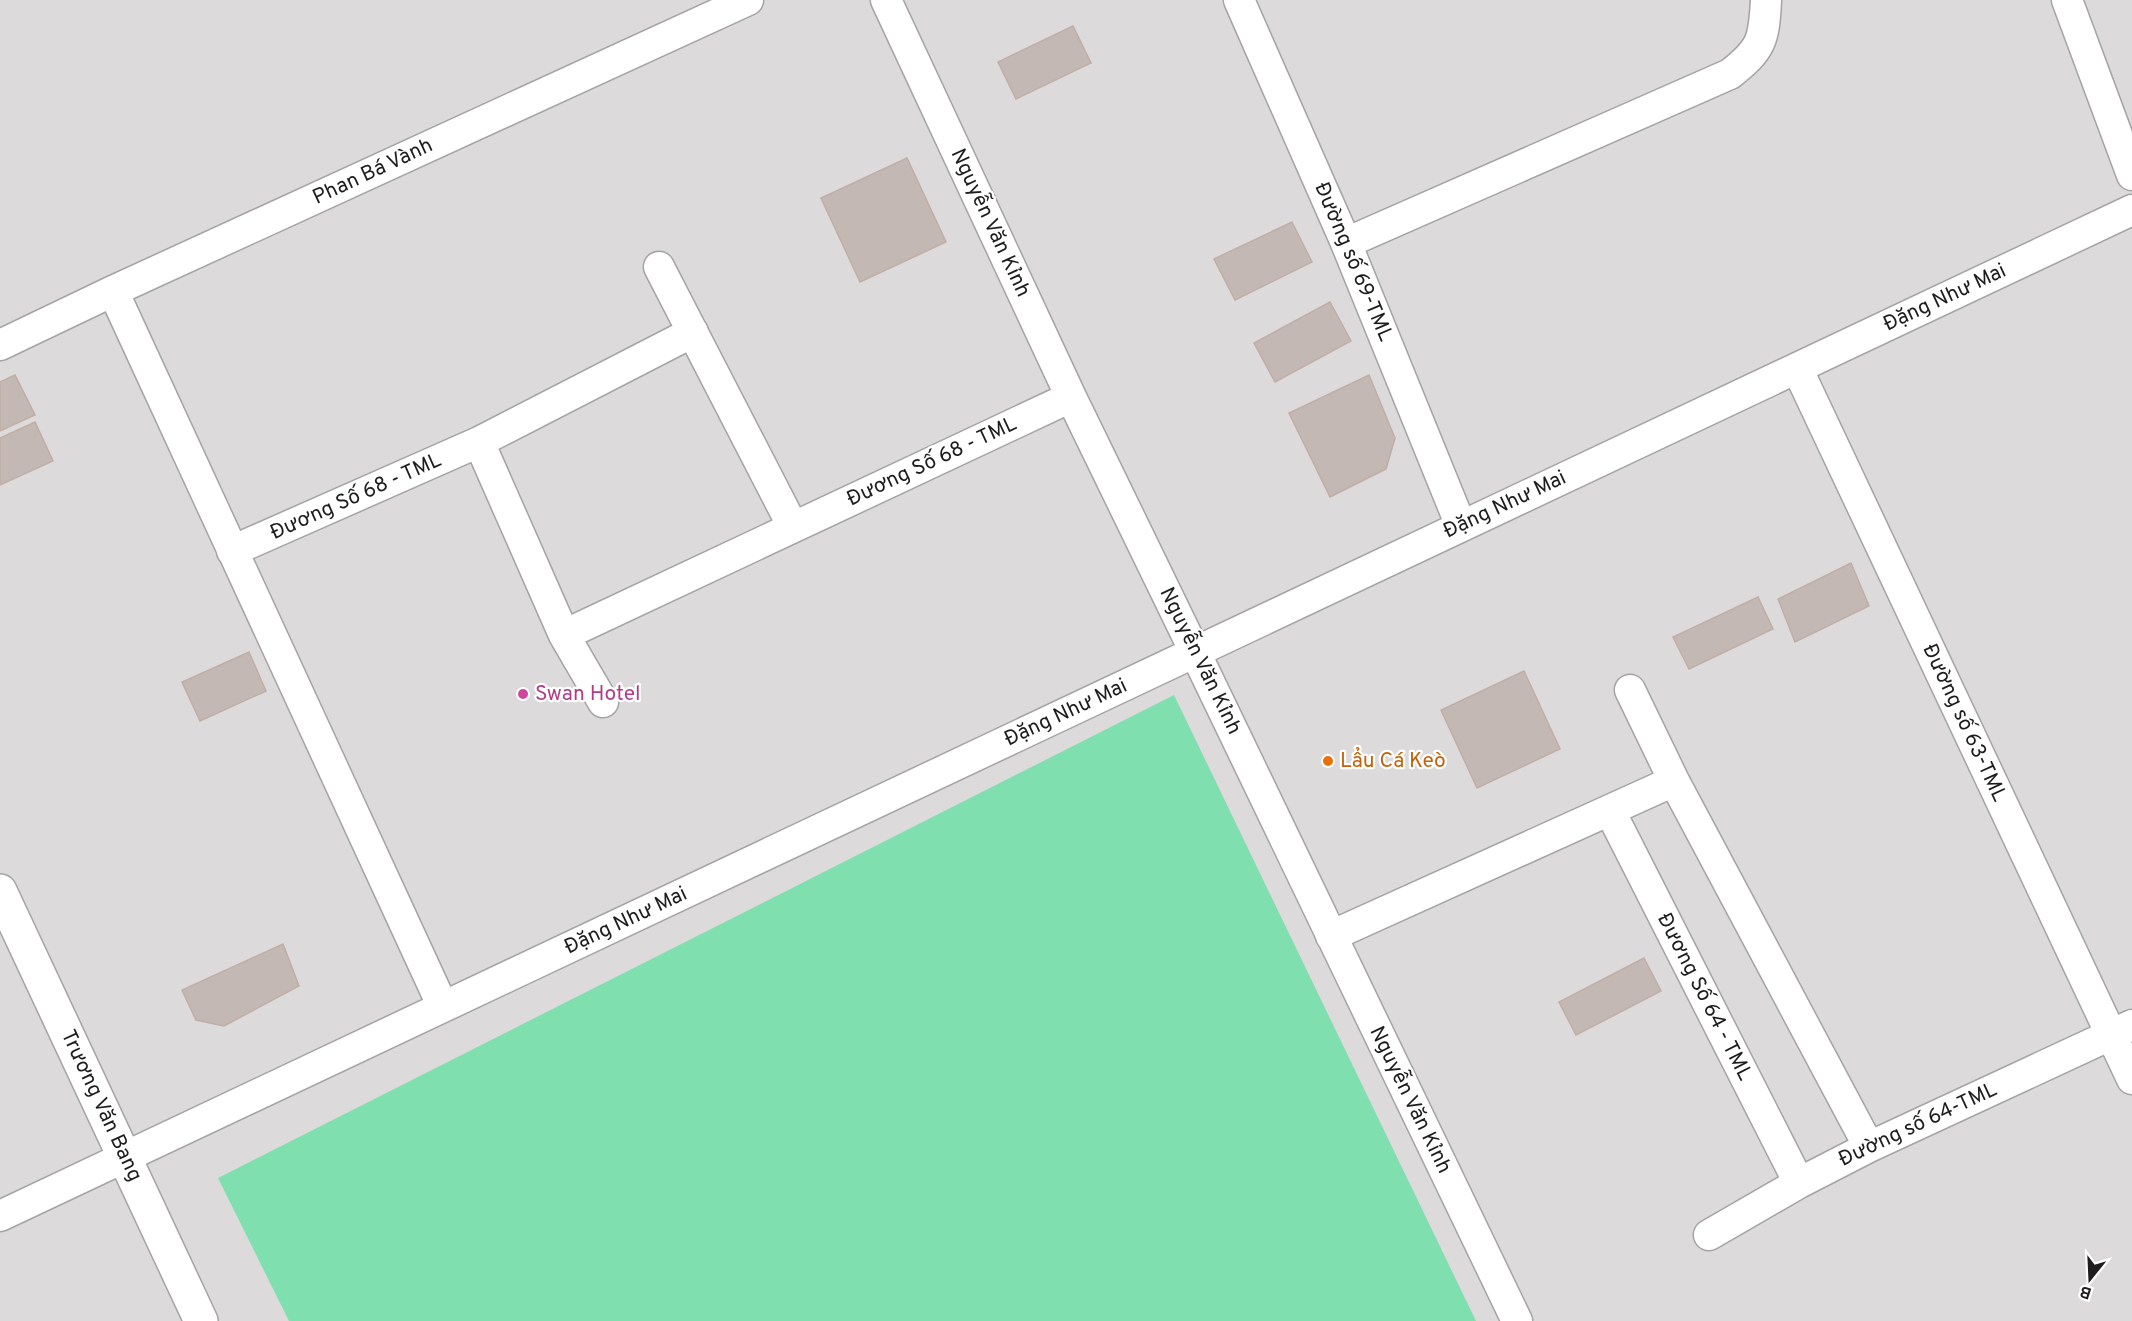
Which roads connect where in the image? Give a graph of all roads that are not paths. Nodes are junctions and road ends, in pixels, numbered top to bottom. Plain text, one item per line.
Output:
1 (747, 0) edge
2 (886, 0) edge
3 (1239, 0) edge
4 (1766, 0) edge
5 (2067, 0) edge
6 (2132, 175) edge
7 (2132, 210) edge
8 (1346, 243) junction
9 (659, 267) dead end
10 (113, 291) junction
11 (693, 332) junction
12 (0, 345) edge
13 (1797, 368) junction
14 (1071, 398) junction
15 (479, 442) junction
16 (1461, 526) junction
17 (793, 527) junction
18 (232, 551) junction
19 (564, 635) junction
20 (1196, 652) junction
21 (1630, 690) dead end
22 (603, 702) dead end
23 (1674, 780) junction
24 (1610, 811) junction
25 (0, 891) edge
26 (1331, 936) junction
27 (443, 1007) junction
28 (2122, 1030) edge
29 (2132, 1079) edge
30 (1869, 1147) junction
31 (125, 1157) junction
32 (1799, 1184) junction
33 (0, 1216) edge
34 (1709, 1235) dead end
35 (201, 1321) edge
36 (1517, 1321) edge

1 - 10 street, Phan Bá Vành
2 - 14 street, Nguyễn Văn Kỉnh
3 - 8 street, Đường số 69-TML
4 - 8 street
5 - 6 street
7 - 13 street, Đặng Như Mai
8 - 16 street, Đường số 69-TML
9 - 11 street
10 - 12 street, Phan Bá Vành
10 - 18 street
11 - 15 street, Đương Số 68 - TML
11 - 17 street
13 - 16 street, Đặng Như Mai
13 - 28 street, Đường số 63-TML
14 - 17 street, Đương Số 68 - TML
14 - 20 street, Nguyễn Văn Kỉnh
15 - 18 street, Đương Số 68 - TML
15 - 19 street
16 - 20 street, Đặng Như Mai
17 - 19 street, Đương Số 68 - TML
18 - 27 street
19 - 22 street
20 - 26 street, Nguyễn Văn Kỉnh
20 - 27 street, Đặng Như Mai
21 - 23 street
23 - 24 street
23 - 30 street
24 - 26 street
24 - 32 street, Đương Số 64 - TML
25 - 31 street, Trương Văn Bang
26 - 36 street, Nguyễn Văn Kỉnh
27 - 31 street, Đặng Như Mai
28 - 29 street, Đường số 63-TML
28 - 30 street, Đường số 64-TML
30 - 32 street, Đường số 64-TML
31 - 33 street, Đặng Như Mai
31 - 35 street, Trương Văn Bang
32 - 34 street, Đường số 64-TML

